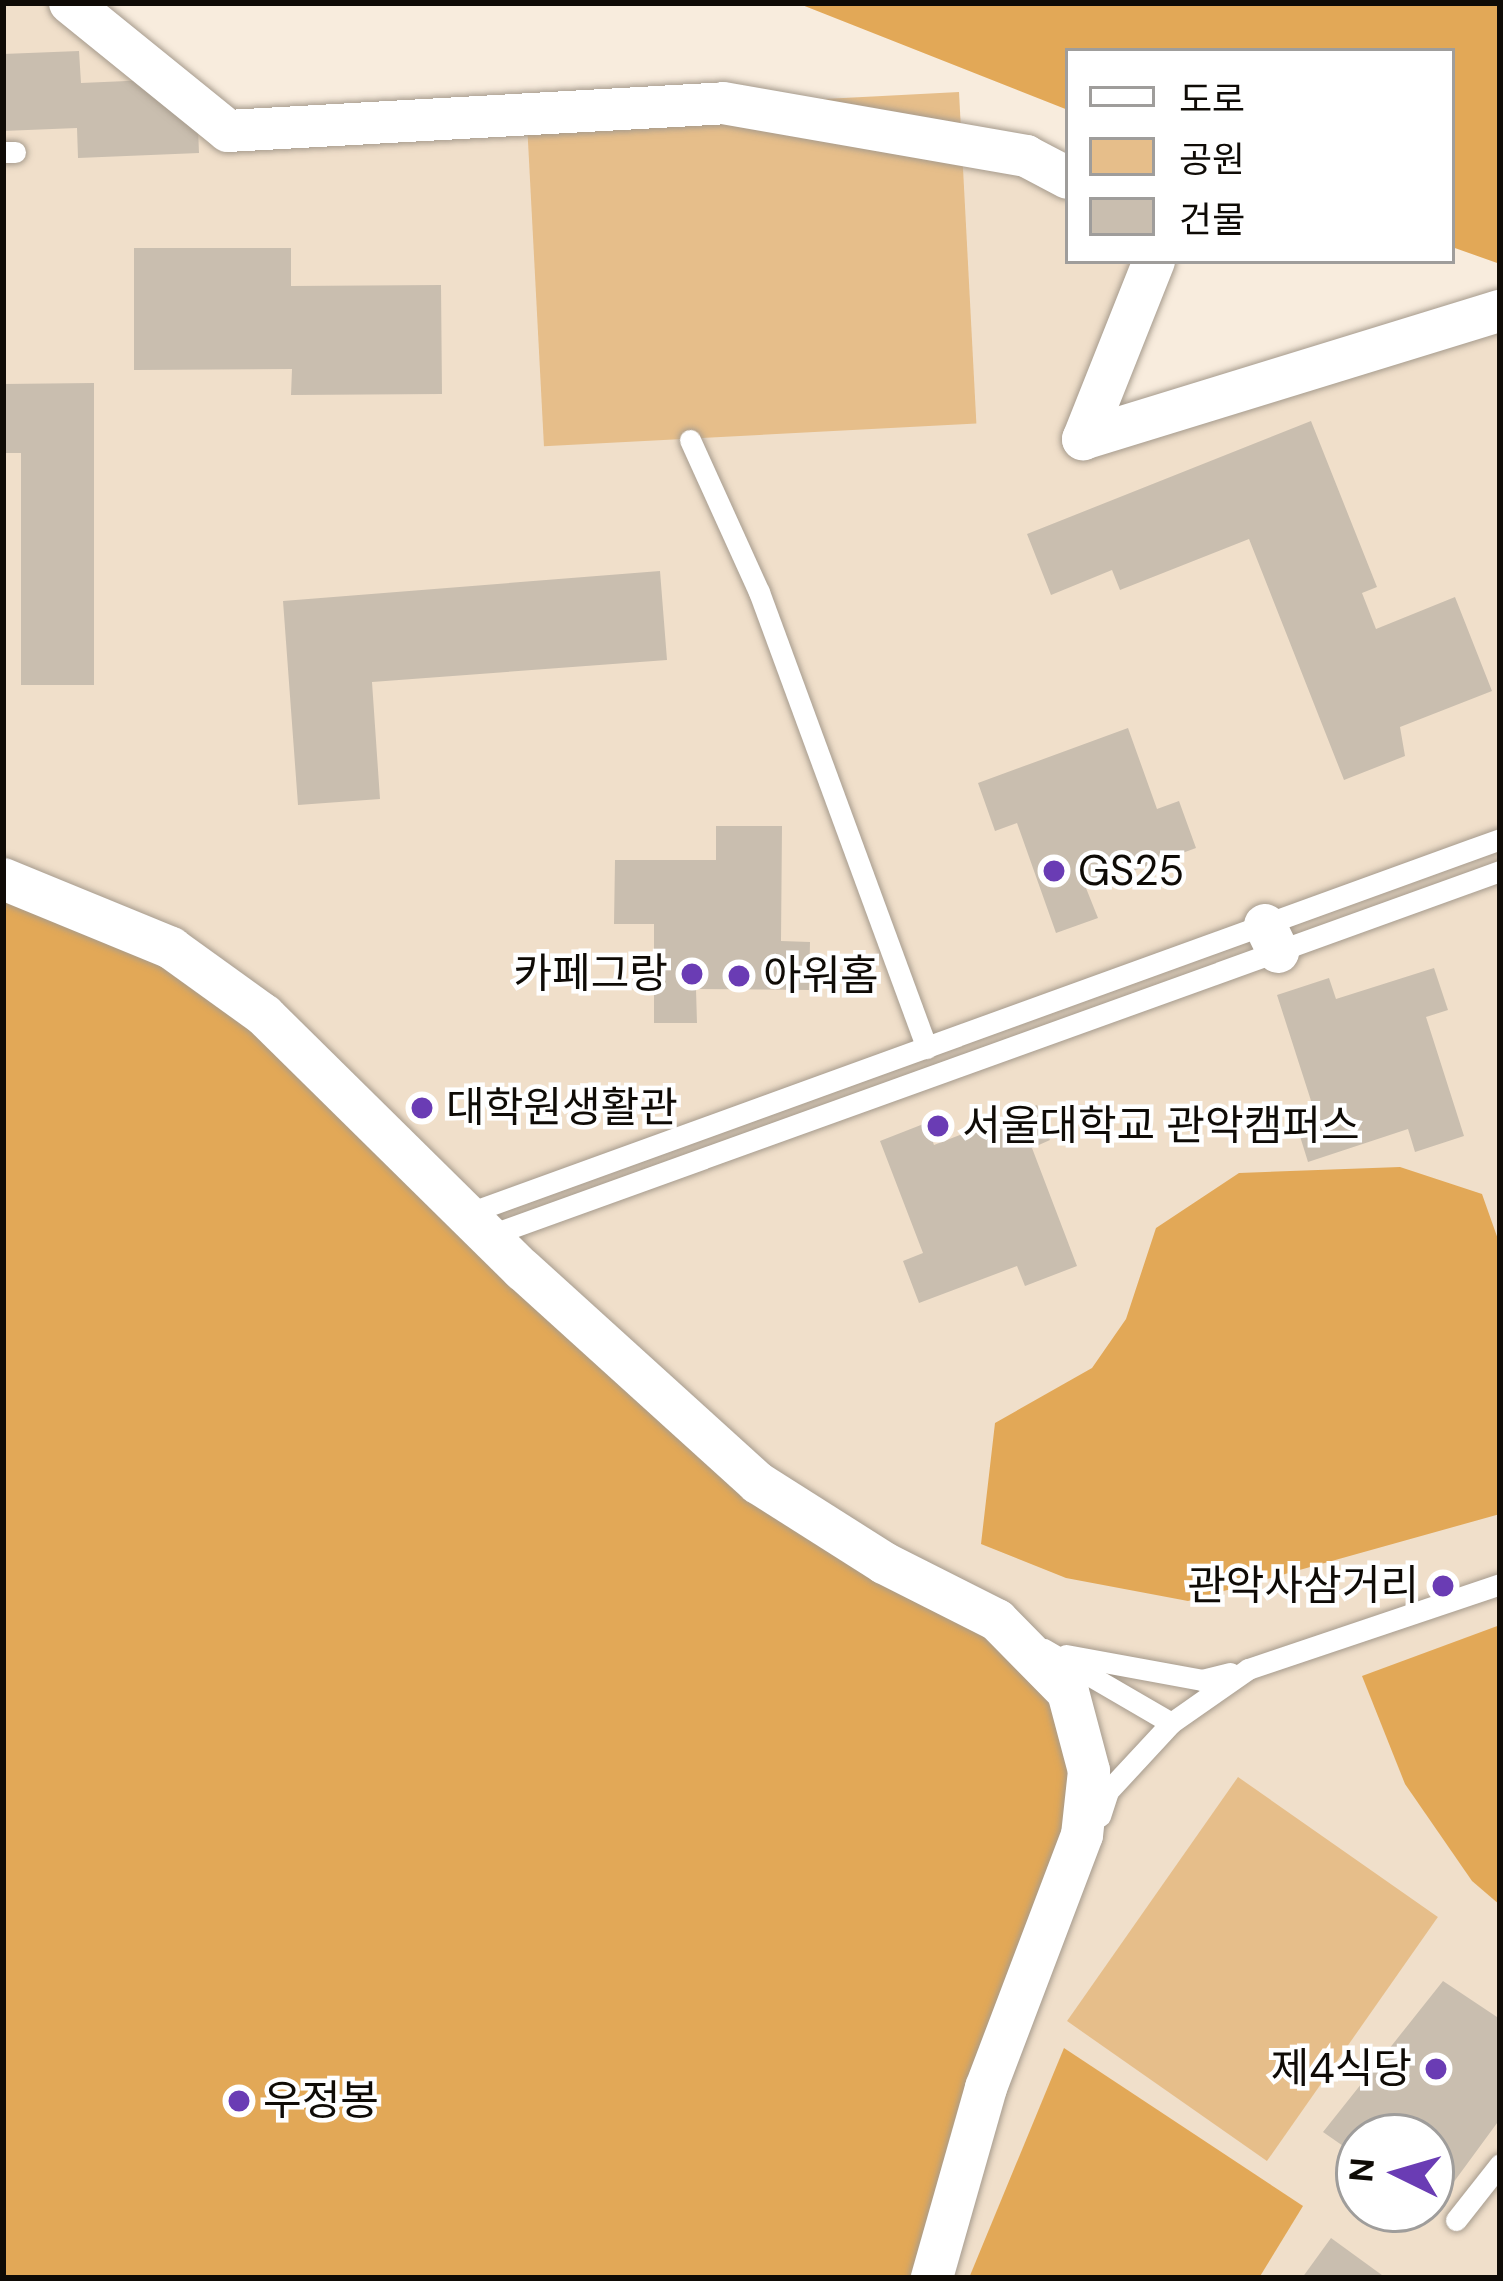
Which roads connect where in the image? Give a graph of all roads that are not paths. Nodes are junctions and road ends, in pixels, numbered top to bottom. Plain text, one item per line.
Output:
1 (70, 3) edge
2 (1065, 176) edge
3 (1153, 264) edge
4 (1500, 310) edge
5 (690, 440) dead end
6 (1500, 839) edge
7 (1500, 871) edge
8 (3, 879) edge
9 (1272, 938) junction
10 (264, 1016) joint
11 (927, 1048) junction
12 (477, 1225) junction
13 (523, 1270) joint
14 (650, 1389) joint
15 (1500, 1583) edge
16 (1016, 1632) junction
17 (1248, 1669) junction
18 (1171, 1723) junction
19 (1059, 1910) junction
20 (1500, 2164) edge
21 (1456, 2220) dead end
22 (932, 2278) edge

1 - 2 street
3 - 4 street
5 - 11 lane
6 - 9 lane
7 - 9 lane
8 - 10 lane
9 - 11 lane
9 - 12 lane
10 - 12 street
11 - 12 lane
12 - 13 lane
13 - 14 street
14 - 16 lane
15 - 17 lane
16 - 17 lane
16 - 18 lane
16 - 19 street
17 - 18 lane
18 - 19 lane
19 - 22 lane
20 - 21 lane

